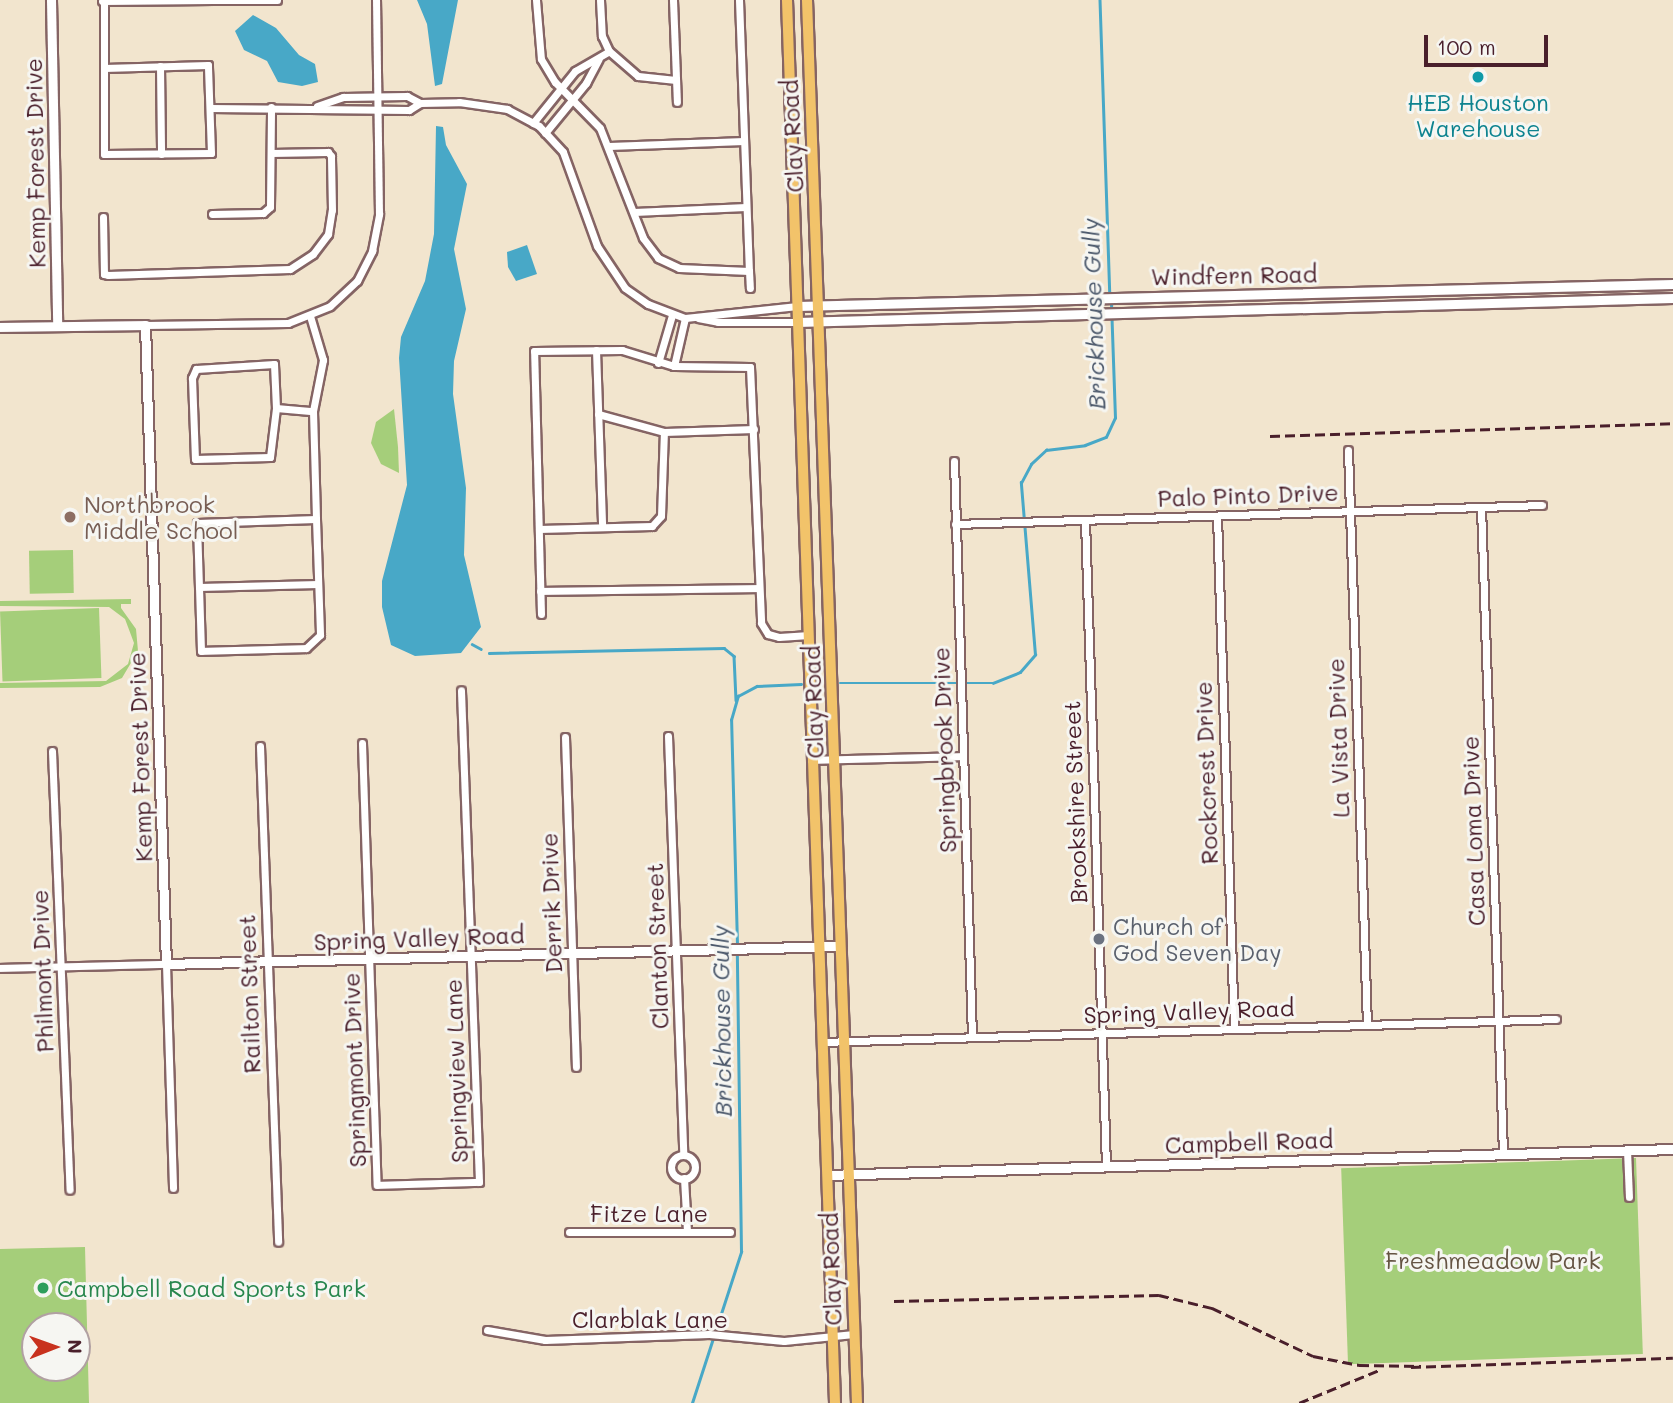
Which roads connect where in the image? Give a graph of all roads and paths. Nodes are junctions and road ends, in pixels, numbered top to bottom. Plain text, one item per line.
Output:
1 (51, 0) edge
2 (213, 0) edge
3 (277, 0) edge
4 (376, 0) edge
5 (536, 0) edge
6 (600, 0) edge
7 (673, 0) edge
8 (739, 0) edge
9 (787, 0) edge
10 (807, 0) edge
11 (102, 1) edge
12 (609, 51) junction
13 (789, 52) junction
14 (808, 52) junction
15 (599, 59) junction
16 (160, 66) junction
17 (104, 68) junction
18 (676, 80) junction
19 (564, 89) junction
20 (378, 96) junction
21 (573, 98) junction
22 (677, 102) dead end
23 (420, 103) junction
24 (317, 106) junction
25 (548, 106) junction
26 (271, 107) junction
27 (210, 108) junction
28 (378, 110) junction
29 (560, 115) junction
30 (533, 123) junction
31 (545, 133) junction
32 (744, 141) junction
33 (609, 146) junction
34 (161, 153) junction
35 (271, 153) junction
36 (746, 207) junction
37 (634, 212) junction
38 (212, 214) dead end
39 (103, 217) dead end
40 (749, 271) junction
41 (1673, 284) edge
42 (750, 288) dead end
43 (1089, 297) junction
44 (1673, 298) edge
45 (978, 301) junction
46 (821, 304) junction
47 (797, 306) junction
48 (1085, 314) junction
49 (672, 315) junction
50 (310, 316) junction
51 (978, 317) junction
52 (685, 318) junction
53 (698, 318) junction
54 (821, 321) junction
55 (797, 322) junction
56 (145, 325) junction
57 (57, 326) junction
58 (0, 327) edge
59 (596, 350) junction
60 (658, 363) junction
61 (674, 366) junction
62 (276, 408) junction
63 (313, 411) junction
64 (598, 414) junction
65 (754, 429) junction
66 (664, 432) junction
67 (1348, 450) dead end
68 (954, 461) dead end
69 (804, 494) junction
70 (824, 496) junction
71 (1542, 505) dead end
72 (1481, 507) junction
73 (1350, 511) junction
74 (1217, 516) junction
75 (316, 519) junction
76 (1085, 520) junction
77 (601, 524) junction
78 (955, 524) junction
79 (539, 528) junction
80 (318, 584) junction
81 (199, 587) junction
82 (759, 588) junction
83 (540, 591) junction
84 (541, 614) dead end
85 (809, 635) junction
86 (461, 690) dead end
87 (668, 736) dead end
88 (565, 737) dead end
89 (362, 743) dead end
90 (260, 746) dead end
91 (52, 751) dead end
92 (963, 756) junction
93 (836, 759) junction
94 (811, 760) junction
95 (839, 946) junction
96 (818, 947) junction
97 (676, 950) junction
98 (572, 953) junction
99 (471, 956) junction
100 (369, 958) junction
101 (267, 961) junction
102 (166, 964) junction
103 (62, 967) junction
104 (0, 968) edge
105 (1556, 1019) dead end
106 (1499, 1021) junction
107 (1367, 1025) junction
108 (1234, 1029) junction
109 (1101, 1033) junction
110 (972, 1037) junction
111 (843, 1041) junction
112 (822, 1042) junction
113 (576, 1067) dead end
114 (1673, 1149) edge
115 (1628, 1150) junction
116 (1503, 1154) junction
117 (683, 1155) junction
118 (1106, 1167) junction
119 (848, 1174) junction
120 (827, 1175) junction
121 (684, 1178) junction
122 (377, 1185) joint
123 (173, 1188) dead end
124 (69, 1190) dead end
125 (1629, 1196) dead end
126 (569, 1232) dead end
127 (687, 1232) junction
128 (730, 1232) dead end
129 (278, 1242) dead end
130 (831, 1280) junction
131 (852, 1284) junction
132 (487, 1330) dead end
133 (854, 1334) junction
134 (833, 1337) junction
135 (835, 1403) edge
136 (857, 1403) edge

1 - 57 street, Kemp Forest Drive
2 - 3 street
2 - 11 street
4 - 20 street
5 - 19 street
6 - 12 street
7 - 18 street
8 - 32 street
9 - 13 main road, Clay Road
10 - 14 main road, Clay Road
11 - 17 street
12 - 15 street
12 - 18 street
13 - 14 main road
13 - 47 main road, Clay Road
14 - 46 main road, Clay Road
15 - 19 street
15 - 21 street
16 - 17 street
16 - 27 street
16 - 34 street
17 - 34 street
18 - 22 street
19 - 21 street
19 - 25 street
20 - 23 street
20 - 24 street
20 - 28 street
21 - 29 street
21 - 33 street
23 - 28 street
23 - 30 street
24 - 26 street
24 - 28 street
25 - 29 street
25 - 30 street
26 - 27 street
26 - 35 street
27 - 34 street
28 - 50 street
29 - 31 street
30 - 31 street
31 - 49 street
32 - 33 street
32 - 36 street
33 - 37 street
35 - 38 street
35 - 39 street
36 - 37 street
36 - 40 street
37 - 40 street
40 - 42 street
41 - 43 street, Windfern Road
43 - 45 street, Windfern Road
43 - 48 street
44 - 48 street, Windfern Road
45 - 46 street, Windfern Road
45 - 51 street
46 - 47 street, Windfern Road
46 - 54 main road, Clay Road
47 - 53 street
47 - 55 main road, Clay Road
48 - 51 street, Windfern Road
49 - 52 street
49 - 60 street
50 - 56 street
50 - 63 street
51 - 54 street, Windfern Road
52 - 53 street
52 - 61 street
53 - 55 street
54 - 55 street, Windfern Road
54 - 70 main road, Clay Road
55 - 69 main road, Clay Road
56 - 57 street
56 - 102 street, Kemp Forest Drive
57 - 58 street
59 - 60 street
59 - 64 street
59 - 79 street
60 - 61 street
61 - 65 street
62 - 62 street
62 - 63 street
63 - 75 street
64 - 66 street
64 - 77 street
65 - 66 street
65 - 82 street
66 - 77 street
67 - 73 street, La Vista Drive
68 - 78 street, Springbrook Drive
69 - 70 main road
69 - 85 main road, Clay Road
70 - 93 main road, Clay Road
71 - 72 street, Palo Pinto Drive
72 - 73 street, Palo Pinto Drive
72 - 106 street, Casa Loma Drive
73 - 74 street, Palo Pinto Drive
73 - 107 street, La Vista Drive
74 - 76 street, Palo Pinto Drive
74 - 108 street, Rockcrest Drive
75 - 80 street
75 - 81 street
76 - 78 street, Palo Pinto Drive
76 - 109 street, Brookshire Street
77 - 79 street
78 - 92 street, Springbrook Drive
79 - 83 street
80 - 81 street
80 - 81 street
82 - 83 street
82 - 85 street
83 - 84 street
85 - 94 main road, Clay Road
86 - 99 street, Springview Lane
87 - 97 street, Clanton Street
88 - 98 street, Derrik Drive
89 - 100 street, Springmont Drive
90 - 101 street, Railton Street
91 - 103 street, Philmont Drive
92 - 93 street
92 - 110 street, Springbrook Drive
93 - 94 street
93 - 95 main road, Clay Road
94 - 96 main road, Clay Road
95 - 96 street, Spring Valley Road
95 - 111 main road, Clay Road
96 - 97 street, Spring Valley Road
96 - 112 main road, Clay Road
97 - 98 street, Spring Valley Road
97 - 117 street, Clanton Street
98 - 99 street, Spring Valley Road
98 - 113 street, Derrik Drive
99 - 100 street, Spring Valley Road
99 - 122 street, Springview Lane
100 - 101 street, Spring Valley Road
100 - 122 street, Springmont Drive
101 - 102 street, Spring Valley Road
101 - 129 street, Railton Street
102 - 103 street, Spring Valley Road
102 - 123 street, Kemp Forest Drive
103 - 104 street, Spring Valley Road
103 - 124 street, Philmont Drive
105 - 106 street, Spring Valley Road
106 - 107 street, Spring Valley Road
106 - 116 street, Casa Loma Drive
107 - 108 street, Spring Valley Road
108 - 109 street, Spring Valley Road
109 - 110 street, Spring Valley Road
109 - 118 street, Brookshire Street
110 - 111 street, Spring Valley Road
111 - 112 street, Spring Valley Road
111 - 119 main road, Clay Road
112 - 120 main road, Clay Road
114 - 115 street, Campbell Road
115 - 116 street, Campbell Road
115 - 125 street
116 - 118 street, Campbell Road
117 - 121 street, Clanton Street
117 - 121 street, Clanton Street
118 - 119 street, Campbell Road
119 - 120 street, Campbell Road
119 - 131 main road, Clay Road
120 - 130 main road, Clay Road
121 - 127 street, Clanton Street
126 - 127 street, Fitze Lane
127 - 128 street, Fitze Lane
130 - 131 main road
130 - 134 main road, Clay Road
131 - 133 main road, Clay Road
132 - 134 street, Clarblak Lane
133 - 134 street, Clarblak Lane
133 - 136 main road, Clay Road
134 - 135 main road, Clay Road

